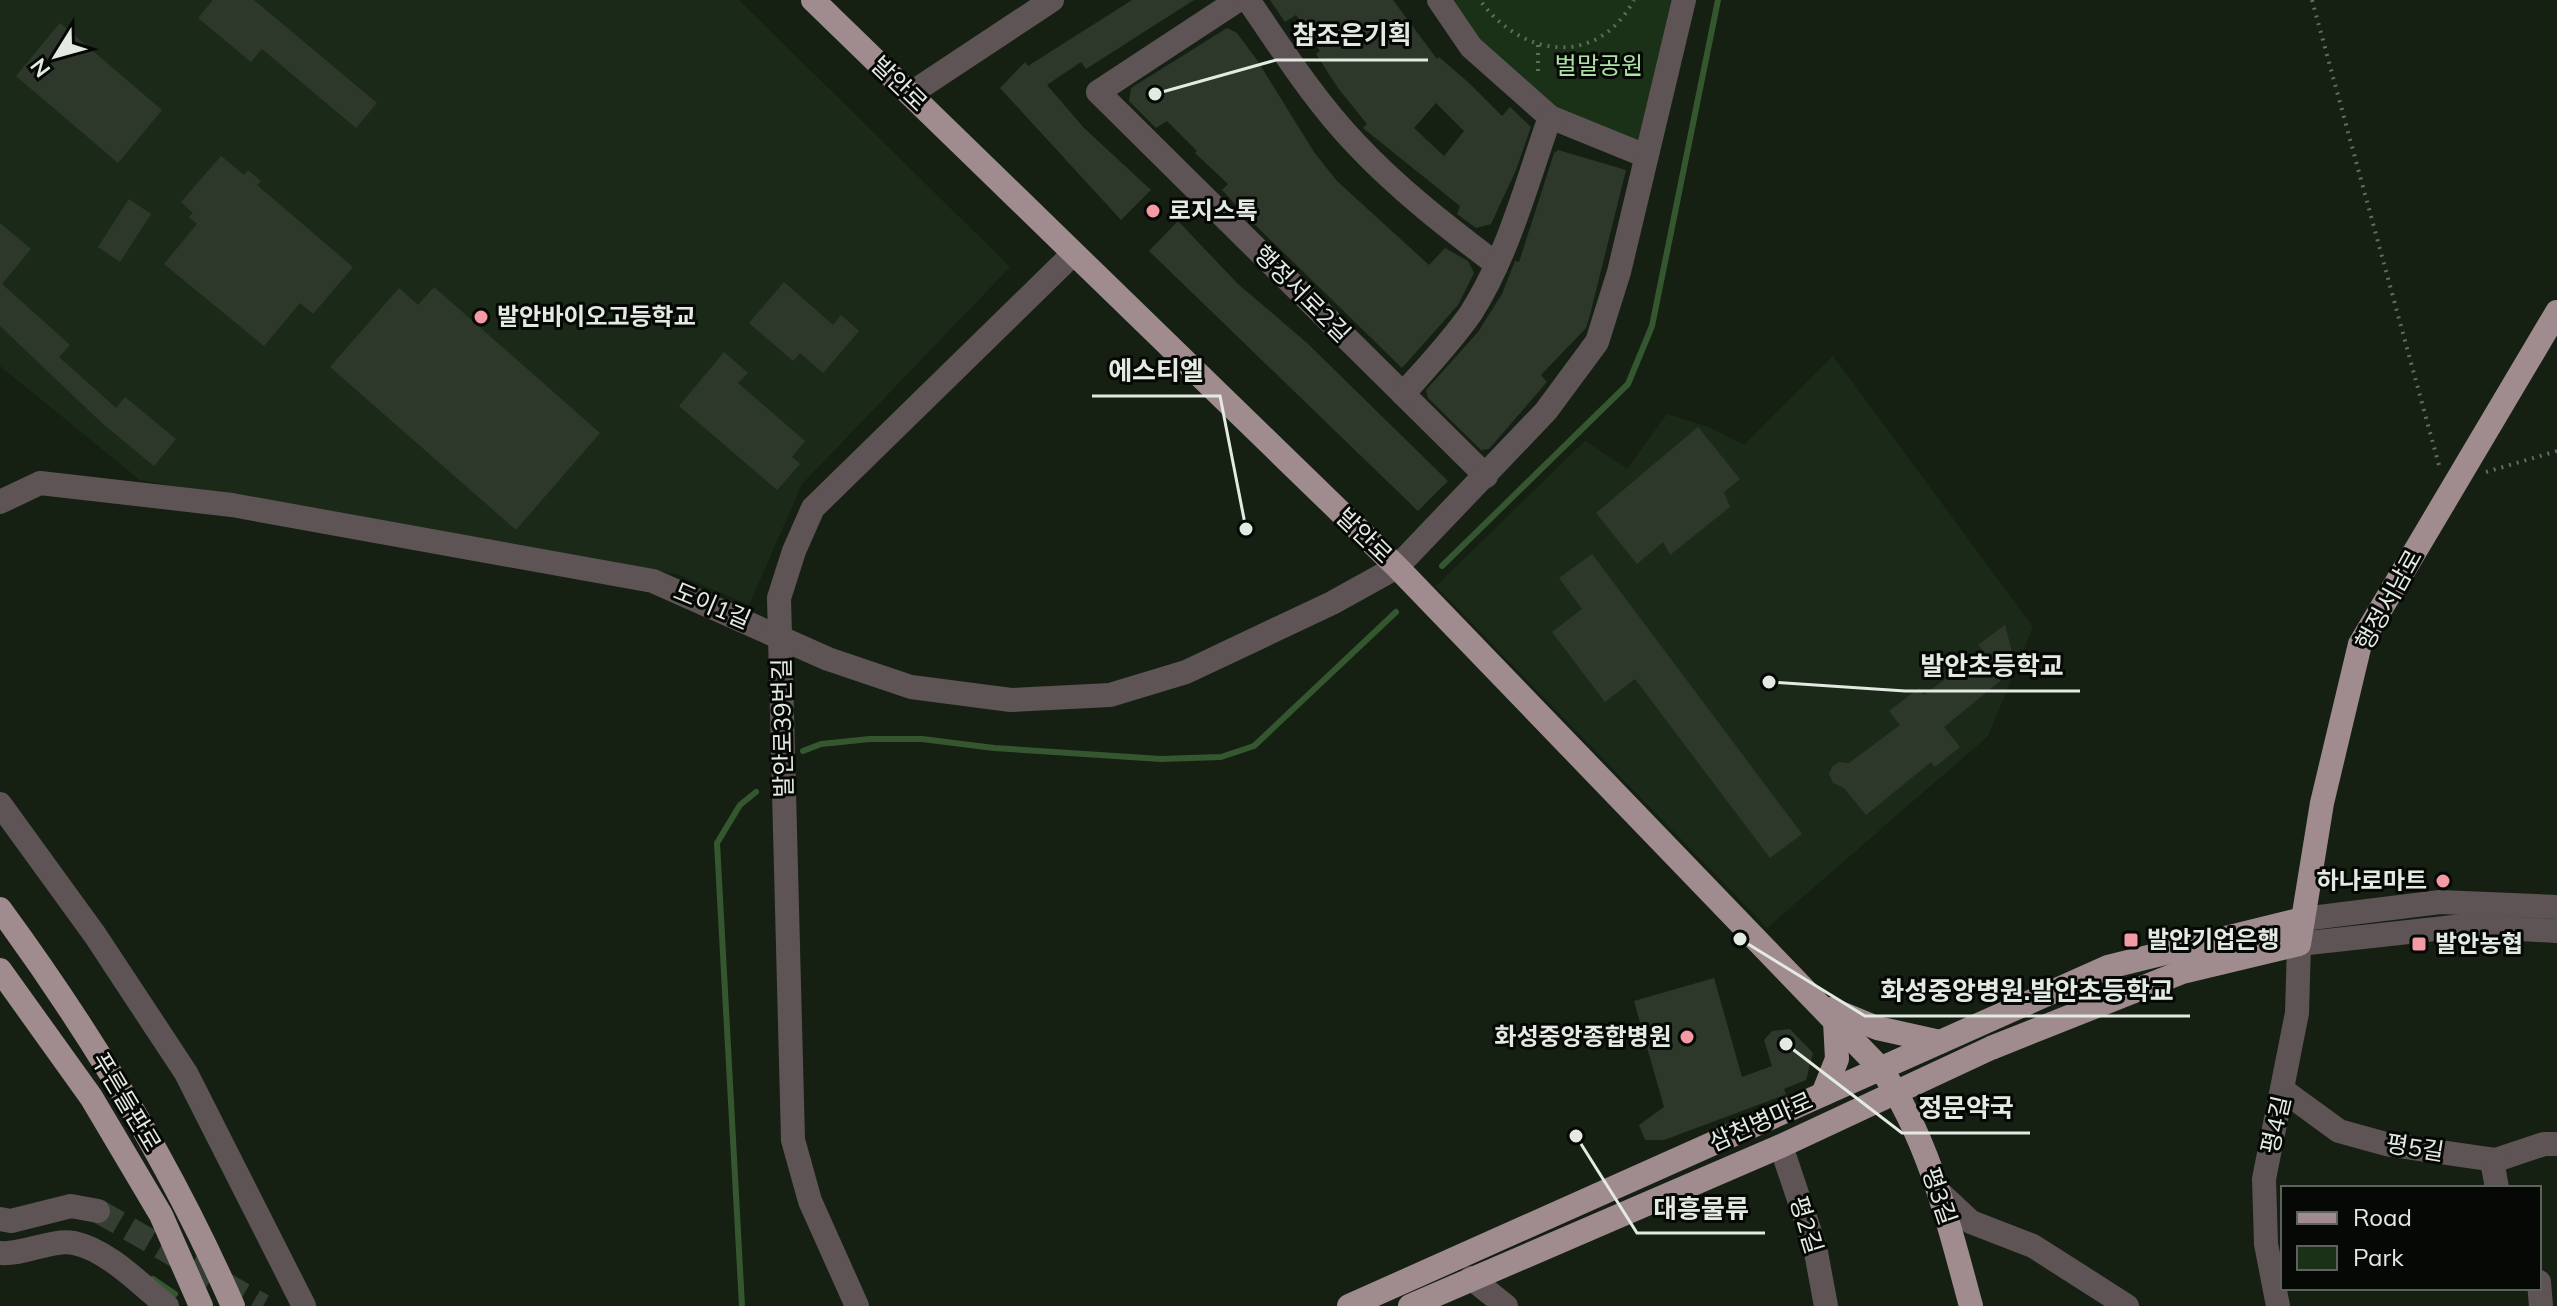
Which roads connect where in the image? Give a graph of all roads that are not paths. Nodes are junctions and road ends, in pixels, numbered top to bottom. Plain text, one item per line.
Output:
1 (813, 0) edge
2 (1238, 0) edge
3 (1248, 0) edge
4 (1439, 0) edge
5 (1684, 0) edge
6 (1046, 2) edge
7 (910, 94) junction
8 (1550, 117) junction
9 (1646, 156) junction
10 (1073, 254) junction
11 (1496, 264) junction
12 (2557, 312) edge
13 (1403, 394) junction
14 (1486, 476) junction
15 (0, 502) edge
16 (1397, 567) junction
17 (781, 635) junction
18 (0, 804) edge
19 (2557, 907) edge
20 (0, 909) edge
21 (2303, 919) junction
22 (2557, 931) edge
23 (2299, 944) junction
24 (0, 970) edge
25 (1818, 1003) junction
26 (1835, 1021) junction
27 (1940, 1042) junction
28 (1881, 1069) junction
29 (1896, 1090) junction
30 (2284, 1091) junction
31 (1823, 1094) junction
32 (2557, 1144) edge
33 (1781, 1146) junction
34 (2496, 1160) junction
35 (2497, 1186) edge
36 (1941, 1194) junction
37 (98, 1211) tunnel mouth
38 (0, 1219) edge
39 (0, 1253) edge
40 (1471, 1278) junction
41 (167, 1306) edge
42 (201, 1306) edge
43 (233, 1306) edge
44 (304, 1306) edge
45 (857, 1306) edge
46 (1349, 1306) edge
47 (1410, 1306) edge
48 (1506, 1306) edge
49 (1826, 1306) edge
50 (1971, 1306) edge
51 (2127, 1306) edge
52 (2278, 1306) edge

1 - 7 main road, 발안로
2 - 13 street, 행정서로2길
3 - 11 street
4 - 8 street
5 - 9 street
6 - 7 street
7 - 10 main road, 발안로
8 - 9 street
8 - 11 street
9 - 14 street
10 - 16 main road, 발안로
10 - 17 street, 발안로39번길
11 - 13 street
12 - 21 main road, 행정서남로
13 - 14 street, 행정서로2길
14 - 16 street
15 - 17 street, 도이1길
16 - 17 street, 도이1길
16 - 25 main road, 발안로
17 - 45 street, 발안로39번길
18 - 44 street
19 - 21 street, 삼천병마로
20 - 43 main road, 푸른들판로
21 - 23 main road, 행정서남로
21 - 27 main road, 삼천병마로
22 - 23 street, 삼천병마로
23 - 29 main road, 삼천병마로
23 - 30 street, 평4길
24 - 42 main road
25 - 26 main road, 발안로
25 - 27 main road
26 - 28 main road, 발안로
26 - 31 main road
27 - 28 main road, 삼천병마로
28 - 29 main road, 발안로
28 - 31 main road, 삼천병마로
29 - 33 main road, 삼천병마로
29 - 36 main road, 평3길
30 - 34 street, 평5길
30 - 52 street, 평4길
31 - 46 main road, 삼천병마로
32 - 34 street, 평5길
33 - 40 main road, 삼천병마로
33 - 49 street, 평2길
34 - 35 street
36 - 50 main road, 평3길
36 - 51 street
37 - 38 street
39 - 41 street
40 - 47 main road, 삼천병마로
40 - 48 street

